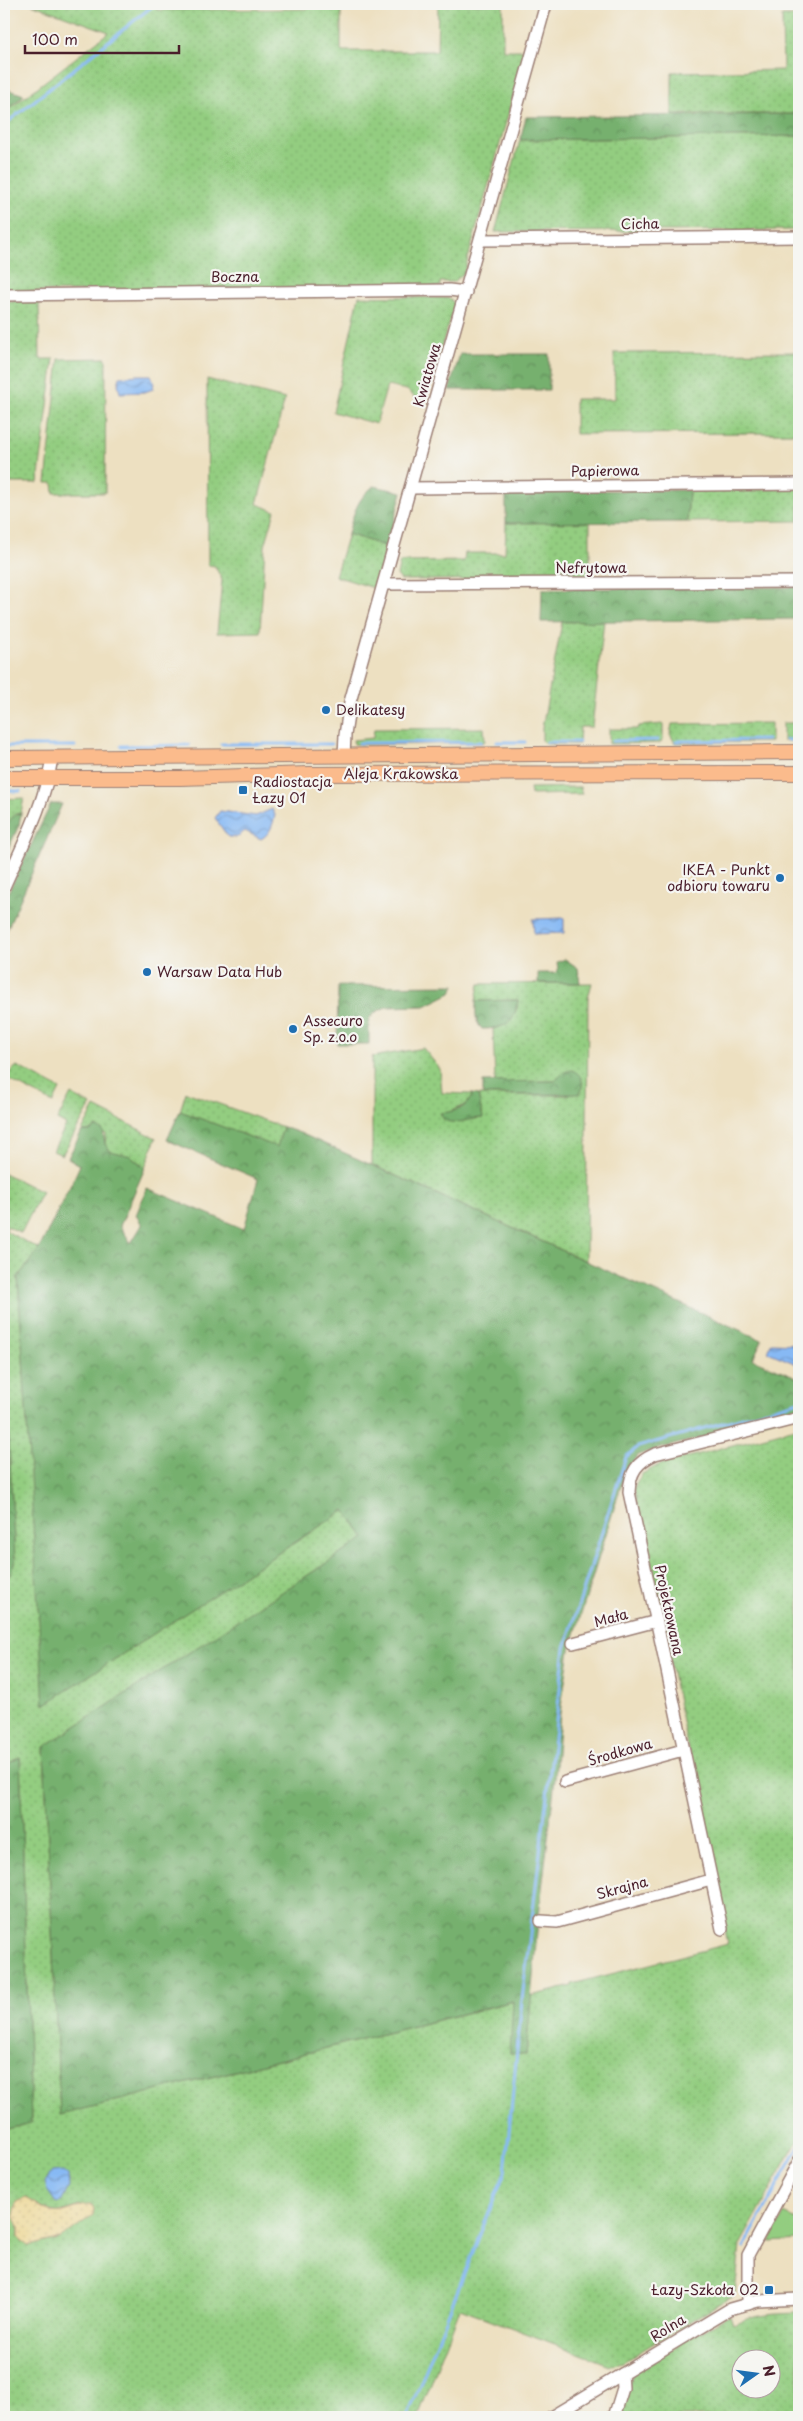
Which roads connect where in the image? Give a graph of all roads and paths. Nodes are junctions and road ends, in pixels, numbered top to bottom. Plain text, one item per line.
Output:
1 (546, 4) edge
2 (799, 237) edge
3 (481, 240) junction
4 (466, 292) junction
5 (4, 295) edge
6 (799, 484) edge
7 (411, 488) junction
8 (799, 582) edge
9 (384, 584) junction
10 (799, 752) edge
11 (344, 756) junction
12 (4, 758) edge
13 (52, 758) junction
14 (799, 772) edge
15 (4, 778) edge
16 (49, 778) junction
17 (4, 888) edge
18 (799, 1418) edge
19 (657, 1621) junction
20 (573, 1643) dead end
21 (683, 1750) junction
22 (565, 1782) dead end
23 (711, 1880) junction
24 (541, 1921) dead end
25 (722, 1929) dead end
26 (799, 2161) edge
27 (799, 2299) edge
28 (748, 2304) junction
29 (622, 2374) junction
30 (551, 2417) edge
31 (614, 2417) edge

1 - 3 street, Kwiatowa
2 - 3 street, Cicha
3 - 4 street, Kwiatowa
4 - 5 street, Boczna
4 - 7 street, Kwiatowa
6 - 7 street, Papierowa
7 - 9 street, Kwiatowa
8 - 9 street, Nefrytowa
9 - 11 street, Kwiatowa
10 - 11 main road, Aleja Krakowska
11 - 13 main road, Aleja Krakowska
12 - 13 main road, Aleja Krakowska
13 - 16 street
14 - 16 main road, Aleja Krakowska
15 - 16 main road, Aleja Krakowska
16 - 17 street
18 - 19 street, Projektowana
19 - 20 street, Mała
19 - 21 street, Projektowana
21 - 22 street, Środkowa
21 - 23 street, Projektowana
23 - 24 street, Skrajna
23 - 25 street, Projektowana
26 - 28 street
27 - 28 street, Rolna
28 - 29 street, Rolna
29 - 30 street, Rolna
29 - 31 street

